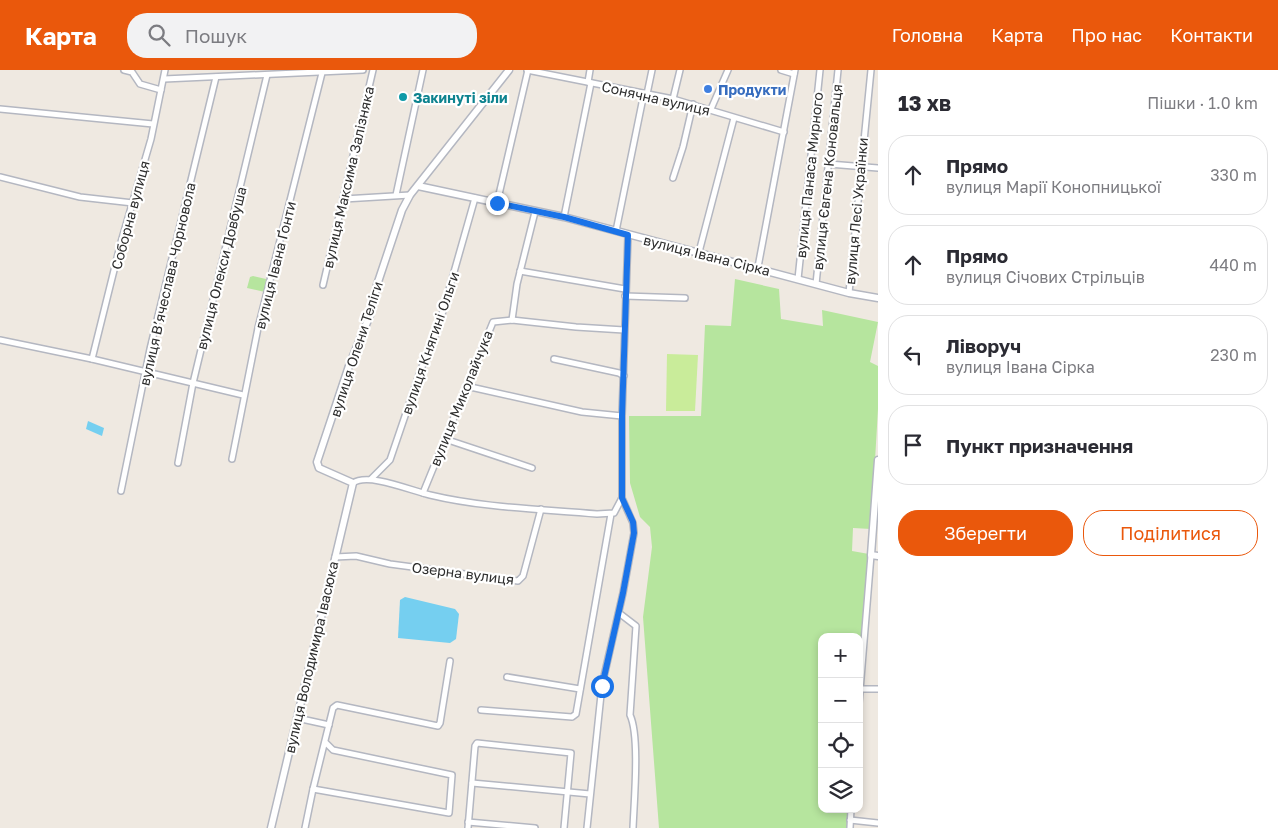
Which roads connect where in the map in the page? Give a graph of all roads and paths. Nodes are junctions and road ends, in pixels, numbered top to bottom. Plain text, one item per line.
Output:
1 (124, 70) edge
2 (165, 70) edge
3 (363, 70) edge
4 (373, 70) edge
5 (423, 70) edge
6 (509, 70) edge
7 (528, 70) edge
8 (590, 70) edge
9 (652, 70) edge
10 (680, 70) edge
11 (728, 70) edge
12 (782, 70) edge
13 (820, 70) edge
14 (838, 70) edge
15 (871, 70) edge
16 (794, 72) edge
17 (322, 73) junction
18 (267, 75) junction
19 (216, 77) junction
20 (164, 79) junction
21 (590, 82) junction
22 (161, 90) junction
23 (646, 94) junction
24 (673, 99) junction
25 (693, 104) junction
26 (0, 109) edge
27 (711, 109) junction
28 (734, 118) junction
29 (153, 124) junction
30 (784, 132) junction
31 (829, 164) junction
32 (860, 166) junction
33 (878, 168) edge
34 (0, 177) edge
35 (673, 178) dead end
36 (418, 186) junction
37 (396, 196) junction
38 (410, 196) junction
39 (475, 198) junction
40 (344, 200) junction
41 (132, 203) junction
42 (497, 203) junction
43 (535, 212) junction
44 (564, 217) junction
45 (616, 231) junction
46 (628, 235) junction
47 (699, 252) junction
48 (758, 267) junction
49 (520, 271) junction
50 (798, 279) junction
51 (816, 284) junction
52 (324, 285) dead end
53 (625, 288) junction
54 (849, 292) junction
55 (625, 296) junction
56 (685, 298) dead end
57 (878, 298) edge
58 (512, 320) junction
59 (624, 330) junction
60 (0, 340) edge
61 (92, 359) junction
62 (554, 359) dead end
63 (145, 373) junction
64 (624, 376) junction
65 (193, 383) junction
66 (466, 386) junction
67 (243, 395) junction
68 (622, 416) junction
69 (445, 439) junction
70 (232, 459) dead end
71 (878, 460) edge
72 (178, 463) dead end
73 (532, 468) dead end
74 (370, 479) junction
75 (352, 484) junction
76 (121, 491) dead end
77 (422, 493) junction
78 (622, 498) junction
79 (540, 510) junction
80 (611, 514) junction
81 (874, 556) edge
82 (335, 557) junction
83 (619, 613) junction
84 (450, 661) dead end
85 (507, 677) dead end
86 (861, 678) edge
87 (863, 688) edge
88 (580, 689) junction
89 (878, 689) edge
90 (481, 710) dead end
91 (297, 718) junction
92 (329, 725) junction
93 (325, 742) junction
94 (472, 783) junction
95 (313, 789) junction
96 (568, 793) junction
97 (590, 794) junction
98 (851, 813) edge
99 (850, 820) junction
100 (468, 822) junction
101 (878, 823) edge
102 (271, 828) edge
103 (306, 828) edge
104 (468, 828) edge
105 (534, 828) edge
106 (564, 828) edge
107 (587, 828) edge
108 (633, 828) edge
109 (850, 828) edge

1 - 22 street
2 - 20 street, Соборна вулиця
3 - 17 street
4 - 40 street, вулиця Максима Залізняка
5 - 37 street
6 - 36 street, вулиця Олени Теліги
7 - 21 street, Сонячна вулиця
7 - 42 street
8 - 21 street
9 - 23 street
10 - 24 street
11 - 27 street
12 - 16 street
13 - 50 street, вулиця Панаса Мирного
14 - 31 street, вулиця Євгена Коновальця
15 - 32 street, вулиця Лесі Українки
16 - 30 street
17 - 18 street
17 - 67 street, вулиця Івана Ґонти
18 - 19 street
18 - 65 street, вулиця Олекси Довбуша
19 - 20 street
19 - 63 street, вулиця Вʼячеслава Чорновола
20 - 22 street, Соборна вулиця
21 - 23 street, Сонячна вулиця
21 - 44 street
22 - 29 street, Соборна вулиця
23 - 24 street, Сонячна вулиця
23 - 45 street
24 - 25 street, Сонячна вулиця
25 - 27 street, Сонячна вулиця
25 - 35 street
26 - 29 street
27 - 28 street, Сонячна вулиця
28 - 30 street, Сонячна вулиця
28 - 47 street
29 - 41 street, Соборна вулиця
30 - 48 street
31 - 32 street
31 - 51 street, вулиця Євгена Коновальця
32 - 33 street
32 - 54 street, вулиця Лесі Українки
34 - 41 street
36 - 38 street, вулиця Олени Теліги
36 - 39 street, вулиця Івана Сірка
37 - 38 street
37 - 40 street
38 - 75 street, вулиця Олени Теліги
39 - 42 street, вулиця Івана Сірка
39 - 74 street, вулиця Княгині Ольги
40 - 52 street, вулиця Максима Залізняка
41 - 61 street, Соборна вулиця
42 - 43 street, вулиця Івана Сірка
43 - 44 street, вулиця Івана Сірка
43 - 49 street
44 - 45 street, вулиця Івана Сірка
45 - 46 street, вулиця Івана Сірка
46 - 47 street, вулиця Івана Сірка
46 - 53 street
47 - 48 street, вулиця Івана Сірка
48 - 50 street, вулиця Івана Сірка
49 - 53 street
49 - 58 street
50 - 51 street, вулиця Івана Сірка
51 - 54 street, вулиця Івана Сірка
53 - 55 street
54 - 57 street, вулиця Івана Сірка
55 - 56 street
55 - 59 street
58 - 59 street
58 - 66 street, вулиця Миколайчука
59 - 64 street
60 - 61 street
61 - 63 street
62 - 64 street
63 - 65 street
63 - 76 street, вулиця Вʼячеслава Чорновола
64 - 68 street
65 - 67 street
65 - 72 street, вулиця Олекси Довбуша
66 - 68 street
66 - 69 street, вулиця Миколайчука
67 - 70 street, вулиця Івана Ґонти
68 - 78 street
69 - 73 street
69 - 77 street, вулиця Миколайчука
71 - 81 street
74 - 75 street
74 - 77 street
75 - 82 street, вулиця Володимира Івасюка
77 - 79 street
78 - 80 street
78 - 83 street
79 - 80 street
79 - 82 street, Озерна вулиця
80 - 88 street
81 - 86 street
82 - 91 street, вулиця Володимира Івасюка
83 - 97 street
83 - 108 street
84 - 92 street
85 - 88 street
87 - 89 street
88 - 90 street
91 - 92 street
91 - 102 street, вулиця Володимира Івасюка
92 - 93 street
93 - 95 street
93 - 95 street
94 - 96 street
94 - 96 street
94 - 100 street
95 - 103 street
96 - 97 street
96 - 106 street
97 - 107 street
98 - 99 street
99 - 101 street
99 - 109 street
100 - 104 street
100 - 105 street

